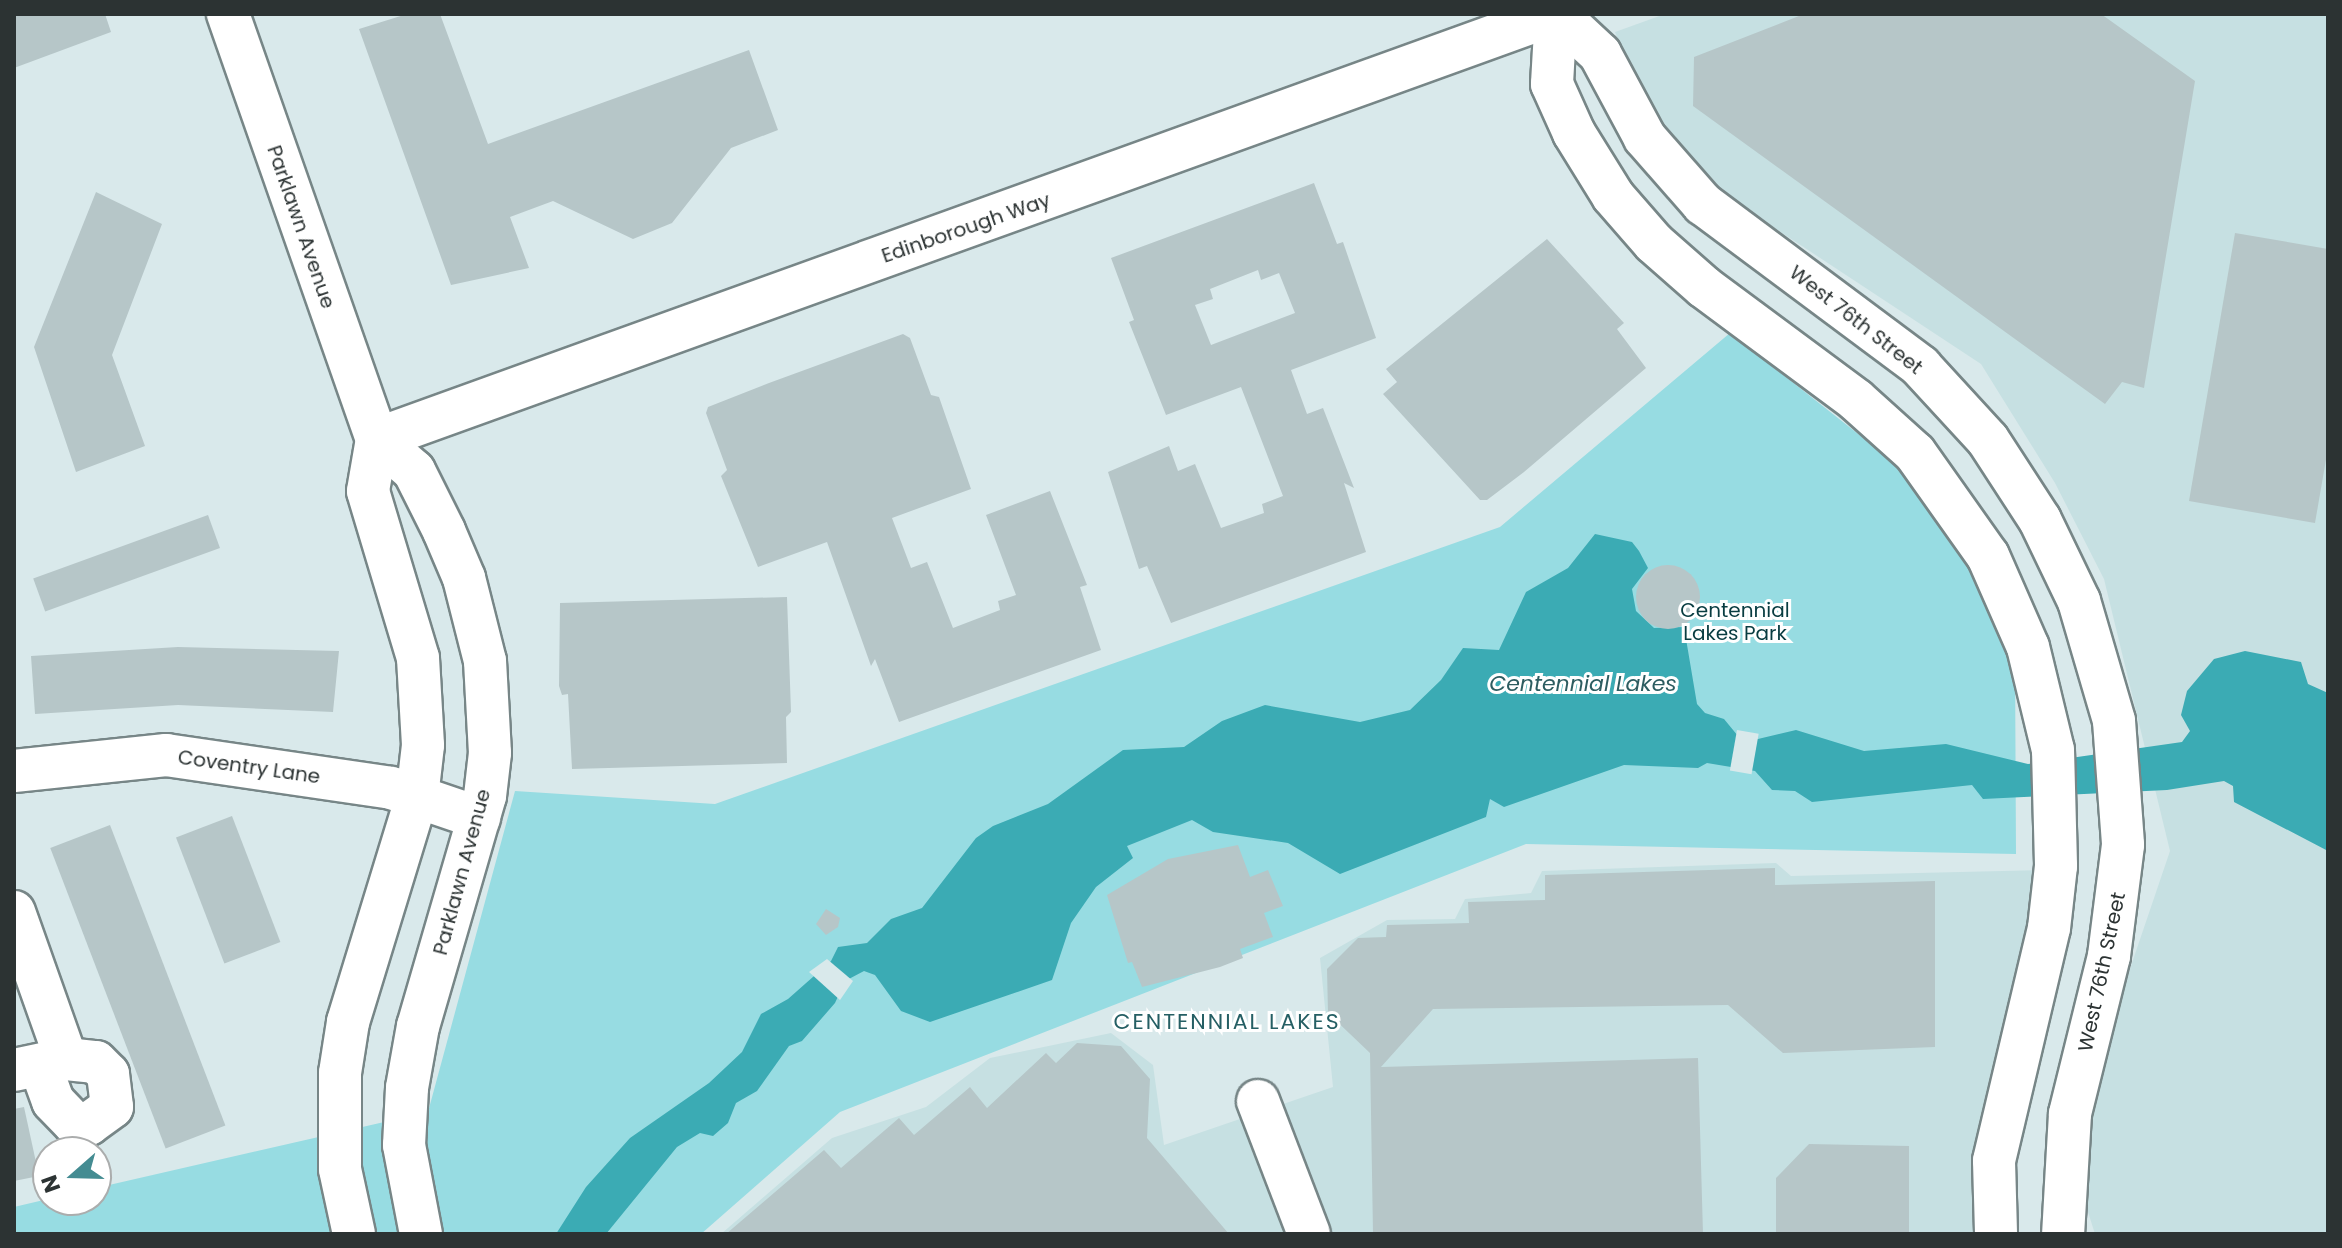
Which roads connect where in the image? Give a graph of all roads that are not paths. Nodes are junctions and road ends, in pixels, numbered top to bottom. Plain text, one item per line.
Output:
1 (228, 14) edge
2 (1556, 14) edge
3 (377, 439) junction
4 (14, 771) edge
5 (417, 797) junction
6 (479, 818) junction
7 (14, 912) edge
8 (40, 1065) edge
9 (1258, 1101) dead end
10 (354, 1234) edge
11 (421, 1234) edge
12 (1309, 1234) edge
13 (1996, 1234) edge
14 (2063, 1234) edge

1 - 3 street, Parklawn Avenue
2 - 3 street, Edinborough Way
2 - 13 street
2 - 14 street, West 76th Street
3 - 5 street, Parklawn Avenue
3 - 6 street, Parklawn Avenue
4 - 5 street, Coventry Lane
5 - 6 street, Coventry Lane
5 - 10 street, Parklawn Avenue
6 - 11 street, Parklawn Avenue
7 - 8 street
9 - 12 street

